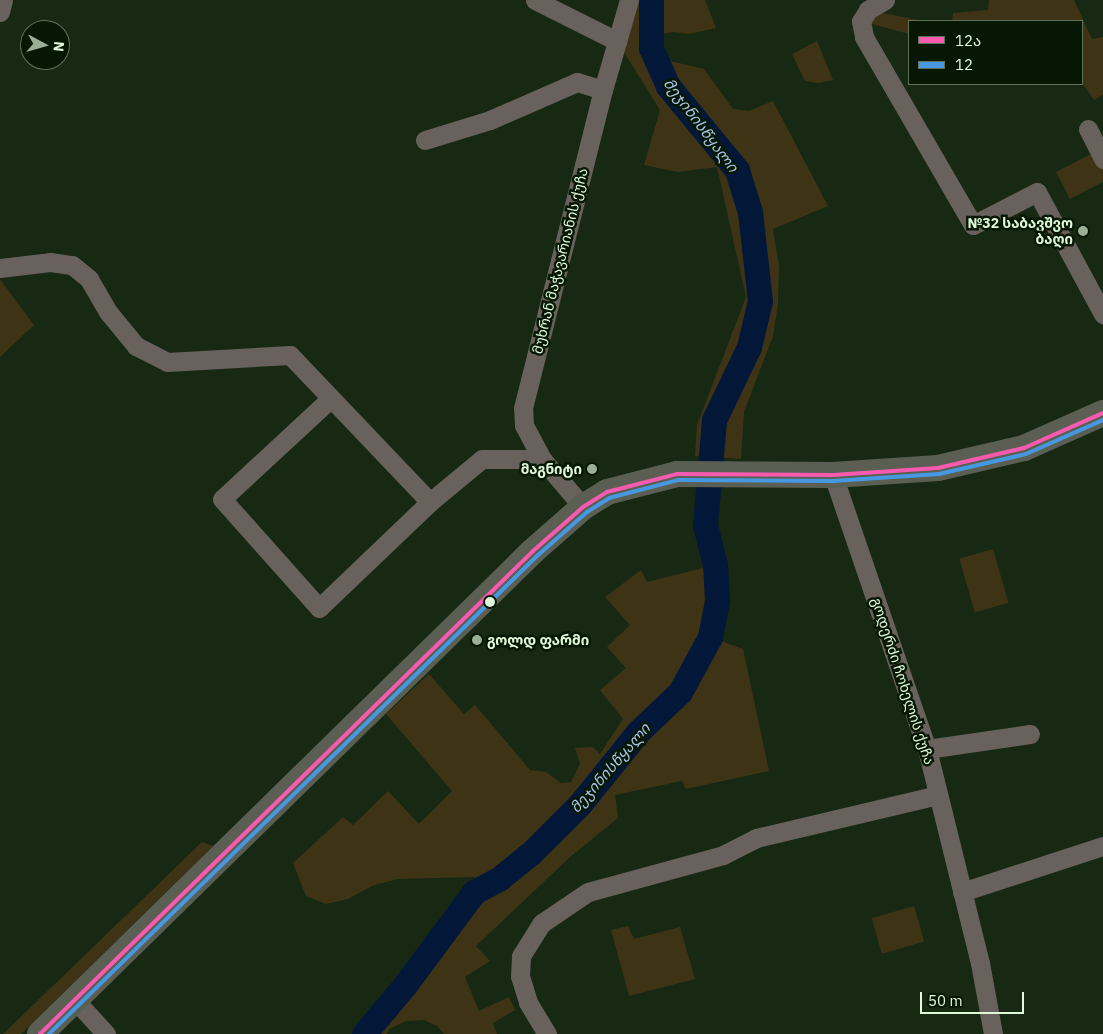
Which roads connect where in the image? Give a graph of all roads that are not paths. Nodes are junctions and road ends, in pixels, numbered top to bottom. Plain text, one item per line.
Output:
1 (3, 0) edge
2 (536, 0) edge
3 (629, 0) edge
4 (885, 0) edge
5 (0, 12) edge
6 (617, 41) junction
7 (603, 90) junction
8 (1088, 128) dead end
9 (425, 140) dead end
10 (1103, 159) edge
11 (0, 268) edge
12 (1103, 314) edge
13 (330, 399) junction
14 (1103, 413) edge
15 (542, 459) junction
16 (833, 475) junction
17 (430, 502) junction
18 (583, 507) junction
19 (1030, 734) dead end
20 (927, 749) junction
21 (938, 795) junction
22 (1103, 846) edge
23 (962, 892) junction
24 (75, 1000) junction
25 (40, 1034) edge
26 (106, 1034) edge
27 (547, 1034) edge
28 (994, 1034) edge

1 - 5 street
2 - 6 street
3 - 6 street, მუხრან მაჭავარიანის ქუჩა
4 - 12 street
6 - 7 street, მუხრან მაჭავარიანის ქუჩა
7 - 9 street
7 - 15 street, მუხრან მაჭავარიანის ქუჩა
8 - 10 street
11 - 13 street
13 - 17 street
13 - 17 street
14 - 16 highway
15 - 17 street
15 - 18 street, მუხრან მაჭავარიანის ქუჩა
16 - 18 highway
16 - 20 street, გოდერძი ჩოხელის ქუჩა
18 - 24 highway
19 - 20 street
20 - 21 street, გოდერძი ჩოხელის ქუჩა
21 - 23 street, გოდერძი ჩოხელის ქუჩა
21 - 27 street
22 - 23 street
23 - 28 street, გოდერძი ჩოხელის ქუჩა
24 - 25 highway
24 - 26 street

